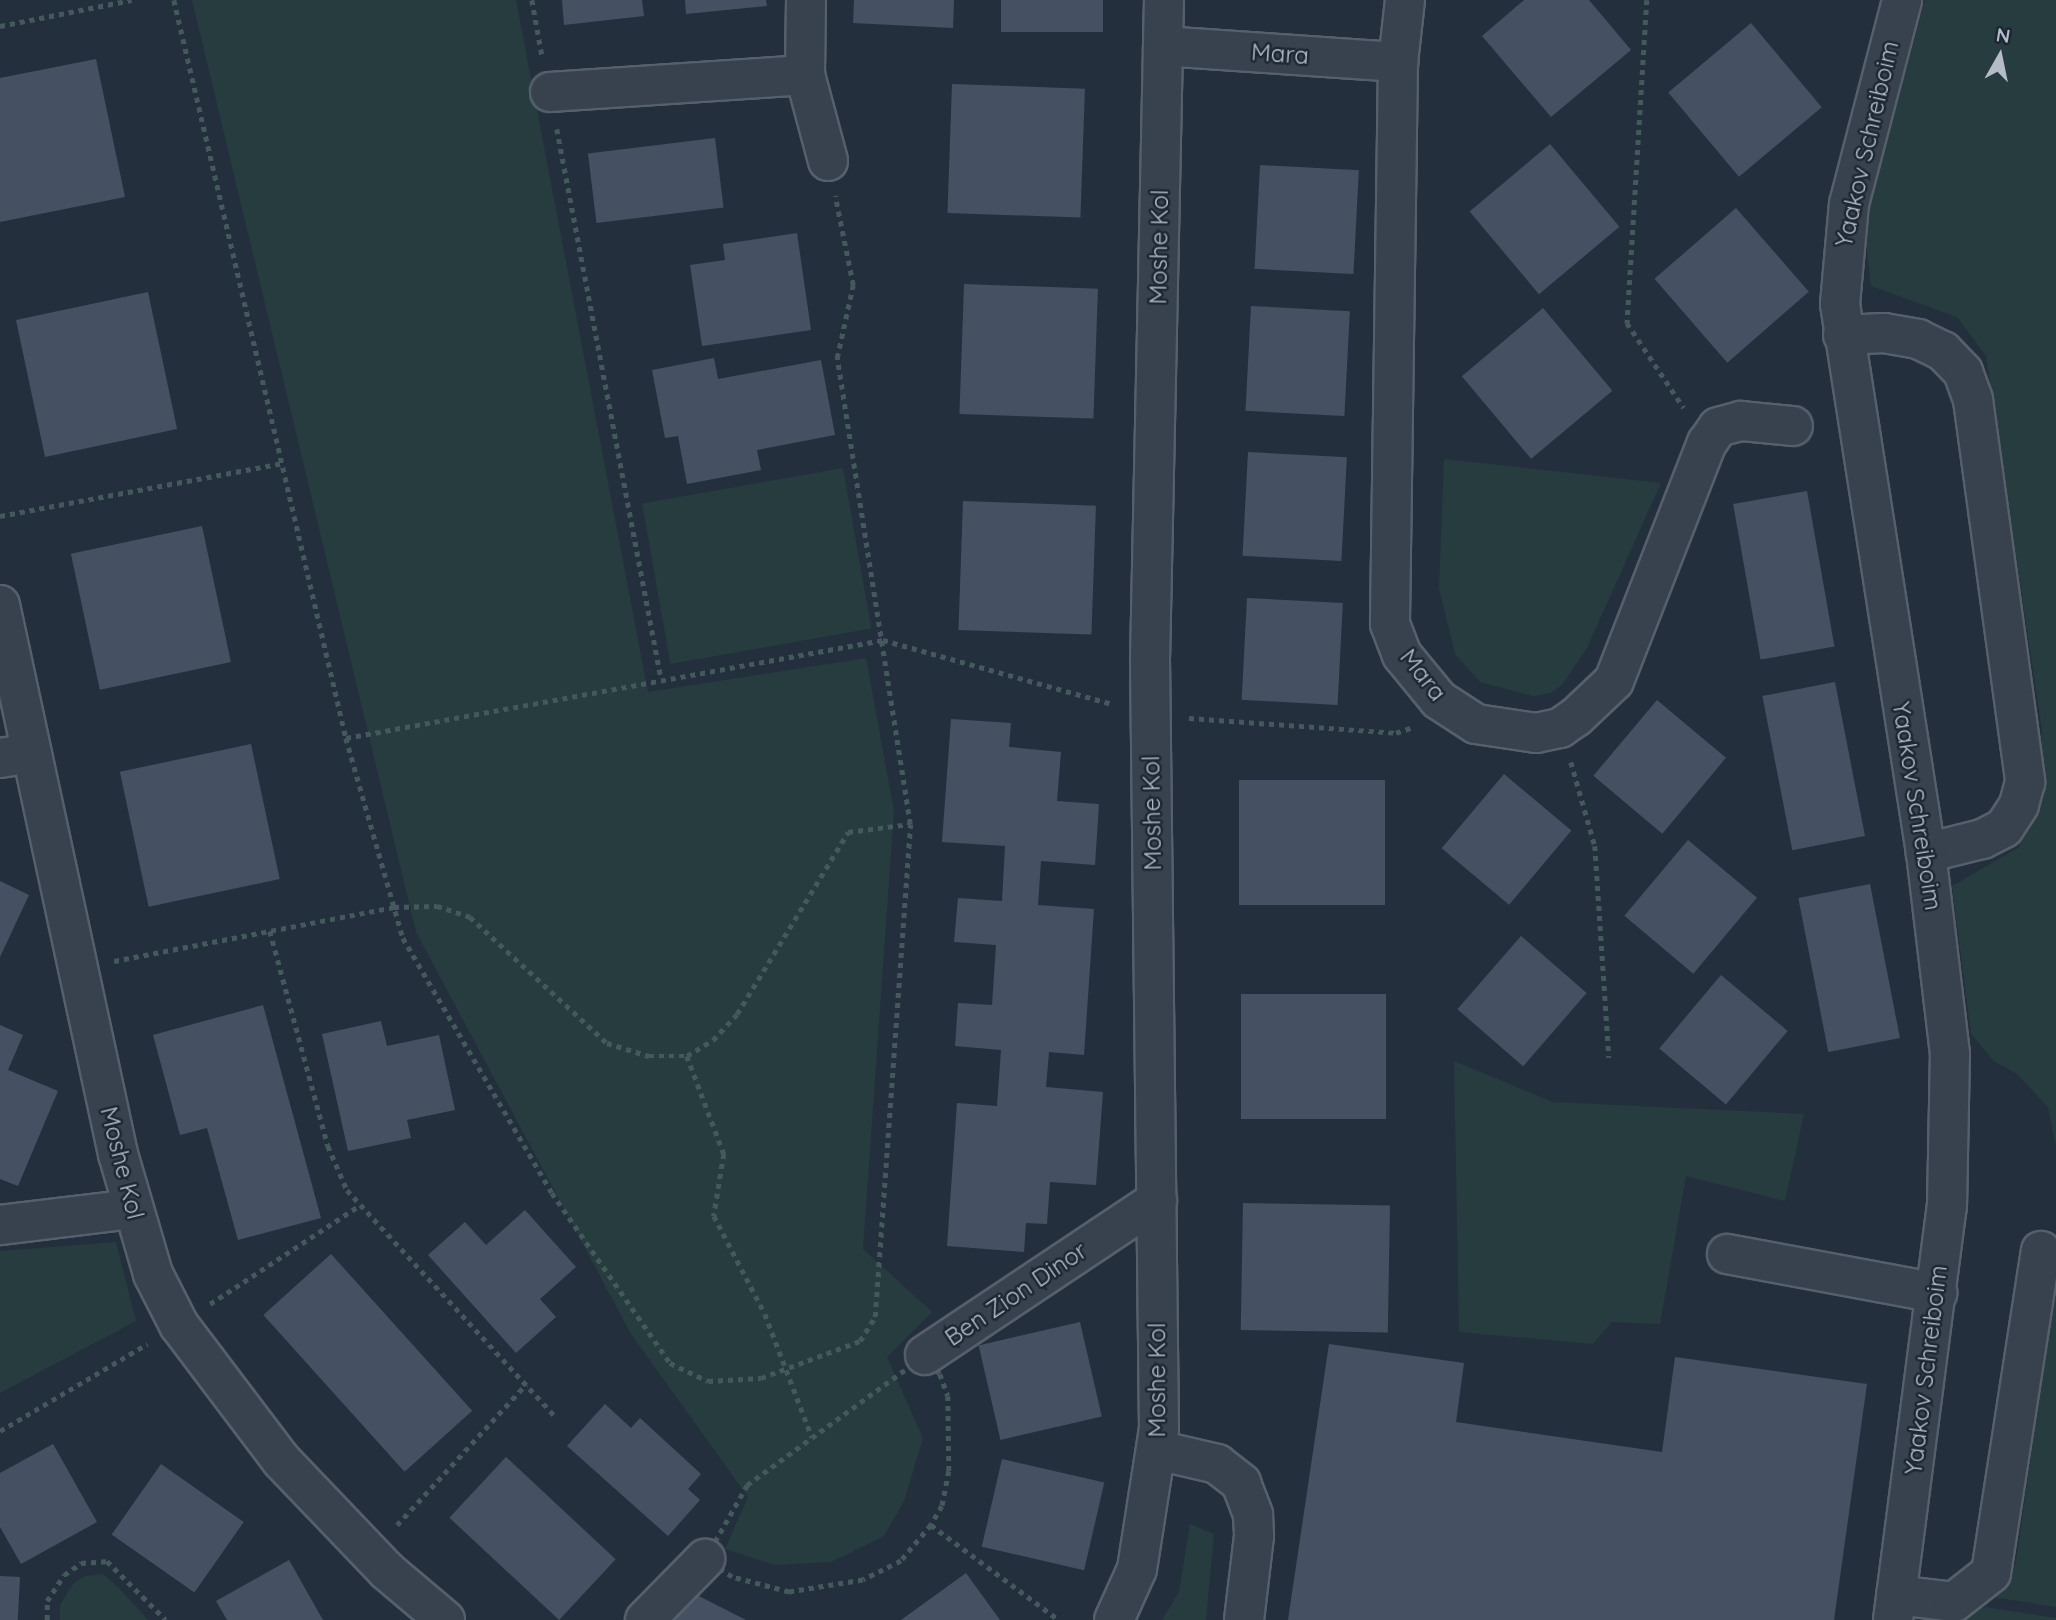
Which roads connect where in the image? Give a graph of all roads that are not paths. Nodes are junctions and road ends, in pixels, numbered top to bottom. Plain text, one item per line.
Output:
1 (806, 0) edge
2 (1164, 0) edge
3 (1405, 0) edge
4 (1902, 0) edge
5 (1163, 46) junction
6 (1398, 62) junction
7 (805, 75) junction
8 (550, 92) road end
9 (828, 161) road end
10 (1843, 335) junction
11 (1793, 426) dead end
12 (0, 605) edge
13 (16, 756) edge
14 (1926, 853) junction
15 (1157, 1200) junction
16 (132, 1209) junction
17 (0, 1225) edge
18 (2041, 1251) dead end
19 (1727, 1254) dead end
20 (1937, 1293) junction
21 (925, 1355) road end
22 (1157, 1450) junction
23 (705, 1559) road end
24 (1894, 1608) edge
25 (420, 1612) edge
26 (645, 1620) edge
27 (1114, 1620) edge
28 (1244, 1620) edge

1 - 7 street
2 - 5 street, Moshe Kol
3 - 6 street, Mara
4 - 10 street, Yaakov Schreiboim
5 - 6 street, Mara
5 - 15 street, Moshe Kol
6 - 11 street, Mara
7 - 8 street
7 - 9 street
10 - 14 street, Yaakov Schreiboim
10 - 14 street
12 - 13 street, Moshe Kol
13 - 16 street, Moshe Kol
14 - 20 street, Yaakov Schreiboim
15 - 21 street, Ben Zion Dinor
15 - 22 street, Moshe Kol
16 - 17 street
16 - 25 street, Moshe Kol
18 - 24 street
19 - 20 street
20 - 24 street, Yaakov Schreiboim
22 - 27 street, Moshe Kol
22 - 28 street
23 - 26 street

